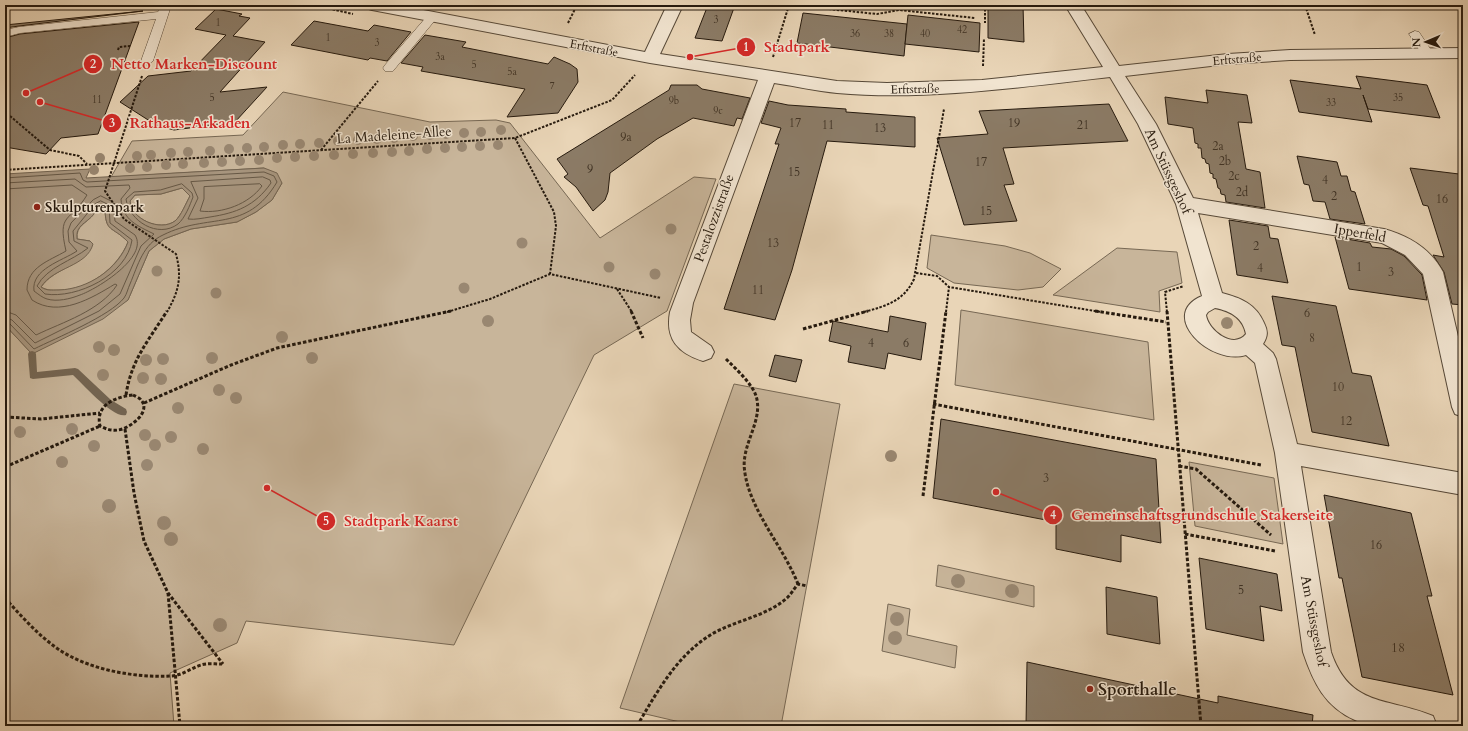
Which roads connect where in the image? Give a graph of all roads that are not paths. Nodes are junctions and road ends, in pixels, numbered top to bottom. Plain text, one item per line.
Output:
1 (372, 5) edge
2 (675, 5) edge
3 (1072, 5) edge
4 (164, 10) edge
5 (432, 18) junction
6 (5, 34) edge
7 (1415, 34) dead end
8 (1427, 53) junction
9 (1463, 53) edge
10 (650, 58) junction
11 (147, 61) road end
12 (389, 68) road end
13 (1114, 71) junction
14 (768, 76) junction
15 (1186, 204) junction
16 (1214, 300) junction
17 (1250, 345) junction
18 (703, 352) dead end
19 (1463, 407) edge
20 (1288, 462) junction
21 (1463, 484) edge
22 (1423, 726) edge

1 - 5 street, Erftstraße
2 - 10 street
3 - 13 street, Am Stüssgeshof
4 - 6 lane
4 - 11 lane
5 - 10 street, Erftstraße
5 - 12 lane
7 - 8 lane
8 - 9 street, Erftstraße
8 - 13 street, Erftstraße
10 - 14 street, Erftstraße
13 - 14 street, Erftstraße
13 - 15 street, Am Stüssgeshof
14 - 18 street, Pestalozzistraße
15 - 16 street, Am Stüssgeshof
15 - 19 street, Ipperfeld
16 - 17 street
16 - 17 street
17 - 20 street, Am Stüssgeshof
20 - 21 street
20 - 22 street, Am Stüssgeshof

